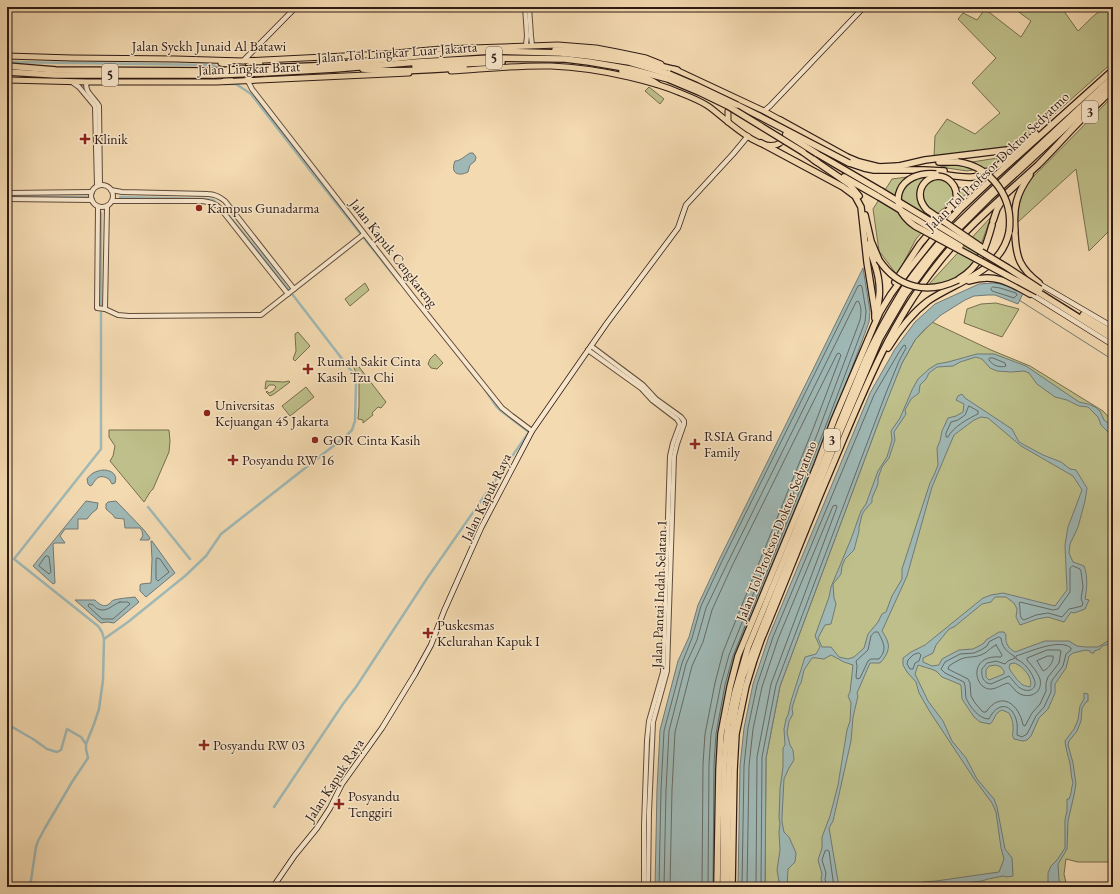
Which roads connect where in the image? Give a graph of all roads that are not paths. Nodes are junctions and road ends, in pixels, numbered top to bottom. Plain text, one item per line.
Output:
1 (296, 7) edge
2 (525, 7) edge
3 (529, 7) edge
4 (864, 7) edge
5 (526, 45) junction
6 (532, 45) junction
7 (542, 52) junction
8 (7, 56) edge
9 (184, 59) junction
10 (294, 59) junction
11 (242, 62) junction
12 (498, 62) junction
13 (257, 64) junction
14 (382, 65) junction
15 (7, 66) edge
16 (334, 67) junction
17 (355, 68) junction
18 (677, 70) junction
19 (1113, 70) edge
20 (7, 72) edge
21 (213, 73) junction
22 (669, 77) junction
23 (1113, 77) edge
24 (7, 80) edge
25 (258, 80) junction
26 (248, 81) junction
27 (72, 82) junction
28 (87, 82) junction
29 (220, 82) junction
30 (657, 84) junction
31 (1113, 84) edge
32 (1113, 89) edge
33 (724, 92) junction
34 (741, 100) junction
35 (1075, 103) junction
36 (714, 110) junction
37 (767, 112) junction
38 (759, 116) junction
39 (780, 120) junction
40 (728, 122) junction
41 (748, 136) junction
42 (760, 143) junction
43 (1025, 143) junction
44 (813, 159) junction
45 (1039, 163) junction
46 (851, 164) junction
47 (880, 167) junction
48 (896, 169) junction
49 (986, 172) junction
50 (98, 186) junction
51 (111, 190) junction
52 (92, 192) junction
53 (1008, 192) junction
54 (7, 193) edge
55 (880, 194) junction
56 (7, 200) edge
57 (92, 200) junction
58 (112, 201) junction
59 (863, 204) junction
60 (98, 207) junction
61 (107, 207) junction
62 (1013, 233) junction
63 (363, 235) junction
64 (263, 250) junction
65 (258, 254) junction
66 (1008, 268) junction
67 (1005, 273) junction
68 (1039, 288) junction
69 (291, 291) junction
70 (940, 294) junction
71 (1030, 294) junction
72 (101, 309) junction
73 (875, 315) junction
74 (1113, 327) edge
75 (1113, 333) edge
76 (869, 335) junction
77 (1113, 339) edge
78 (1113, 345) edge
79 (591, 349) junction
80 (859, 401) junction
81 (532, 431) junction
82 (650, 724) junction
83 (273, 887) edge
84 (644, 887) edge
85 (648, 887) edge
86 (717, 887) edge
87 (723, 887) edge
88 (727, 887) edge
89 (732, 887) edge

1 - 11 main road
2 - 5 street
3 - 6 street
4 - 37 main road
5 - 6 main road, Jalan Syekh Junaid Al Batawi
5 - 10 main road, Jalan Syekh Junaid Al Batawi
6 - 18 main road, Jalan Syekh Junaid Al Batawi
7 - 16 highway, Jalan Tol Lingkar Luar Jakarta / 5
7 - 18 highway
7 - 22 highway, Jalan Tol Lingkar Luar Jakarta / 5
8 - 9 main road, Jalan Syekh Junaid Al Batawi
9 - 11 main road, Jalan Syekh Junaid Al Batawi
9 - 29 main road
10 - 11 main road, Jalan Syekh Junaid Al Batawi
10 - 13 main road
12 - 14 highway
12 - 17 highway
12 - 30 highway
13 - 25 main road
13 - 26 main road
14 - 17 highway, Jalan Tol Lingkar Luar Jakarta / 5
14 - 22 highway, Jalan Tol Lingkar Luar Jakarta / 5
15 - 21 highway, Jalan Tol Lingkar Luar Jakarta / 5
16 - 17 highway, Jalan Tol Lingkar Luar Jakarta / 5
16 - 21 highway, Jalan Tol Lingkar Luar Jakarta / 5, bridge
18 - 33 main road, Jalan Syekh Junaid Al Batawi
19 - 35 highway, Jalan Tol Profesor Doktor Sedyatmo / 3
20 - 21 highway, Jalan Tol Lingkar Luar Jakarta / 5
22 - 38 highway, Jalan Tol Lingkar Luar Jakarta / 5, bridge
22 - 44 highway, Jalan Tol Lingkar Luar Jakarta / 5, bridge
23 - 87 highway, Jalan Tol Profesor Doktor Sedyatmo / 3
24 - 27 main road, Jalan Lingkar Barat
25 - 26 main road, Jalan Lingkar Barat
25 - 30 main road, Jalan Lingkar Barat
26 - 29 main road, Jalan Lingkar Barat
26 - 63 street, Jalan Kapuk Cengkareng
27 - 28 main road, Jalan Lingkar Barat
27 - 50 street
28 - 29 main road, Jalan Lingkar Barat
28 - 50 street
30 - 36 main road, Jalan Lingkar Barat
31 - 88 highway, Jalan Tol Profesor Doktor Sedyatmo / 3
32 - 45 highway, Jalan Tol Profesor Doktor Sedyatmo / 3
33 - 34 main road, Jalan Syekh Junaid Al Batawi
33 - 36 main road
34 - 37 main road, Jalan Syekh Junaid Al Batawi
34 - 40 main road
35 - 43 highway
35 - 76 highway, Jalan Tol Profesor Doktor Sedyatmo / 3
36 - 40 main road, Jalan Lingkar Barat
37 - 39 main road, Jalan Syekh Junaid Al Batawi
38 - 46 highway, bridge
38 - 55 highway, bridge
39 - 42 main road
39 - 47 highway
40 - 41 main road, Jalan Lingkar Barat
41 - 42 main road, Jalan Lingkar Barat
41 - 79 main road, Jalan Kapuk Raya
42 - 73 highway
43 - 48 highway
43 - 49 highway
44 - 55 highway
44 - 59 highway
45 - 53 highway, Jalan Tol Profesor Doktor Sedyatmo / 3
45 - 62 highway
46 - 47 highway
46 - 48 highway
47 - 48 highway
48 - 49 highway
48 - 62 highway, bridge
49 - 67 highway, bridge
50 - 51 street
50 - 52 street
51 - 58 street
51 - 64 street
52 - 54 street
52 - 57 street
53 - 59 highway, bridge
53 - 80 highway, Jalan Tol Profesor Doktor Sedyatmo / 3
55 - 66 highway, bridge
55 - 67 highway, bridge
56 - 57 street
57 - 60 street
58 - 61 street
58 - 65 street
59 - 73 highway
60 - 61 street
60 - 72 street
61 - 72 street
62 - 68 highway
62 - 70 highway
63 - 69 street
63 - 81 street, Jalan Kapuk Cengkareng
64 - 65 street
64 - 69 street
65 - 69 street
66 - 68 highway, bridge
66 - 73 highway, bridge
67 - 68 highway, bridge
68 - 71 main road
68 - 74 main road
68 - 75 highway
68 - 77 highway
69 - 72 street
70 - 71 highway
70 - 80 highway
71 - 78 main road
73 - 76 highway
76 - 86 highway, Jalan Tol Profesor Doktor Sedyatmo / 3
79 - 81 main road, Jalan Kapuk Raya
79 - 82 street, Jalan Pantai Indah Selatan 1
80 - 89 highway, Jalan Tol Profesor Doktor Sedyatmo / 3
81 - 83 main road, Jalan Kapuk Raya
82 - 84 street, Jalan Pantai Indah Selatan 1
82 - 85 street, Jalan Pantai Indah Selatan 1

